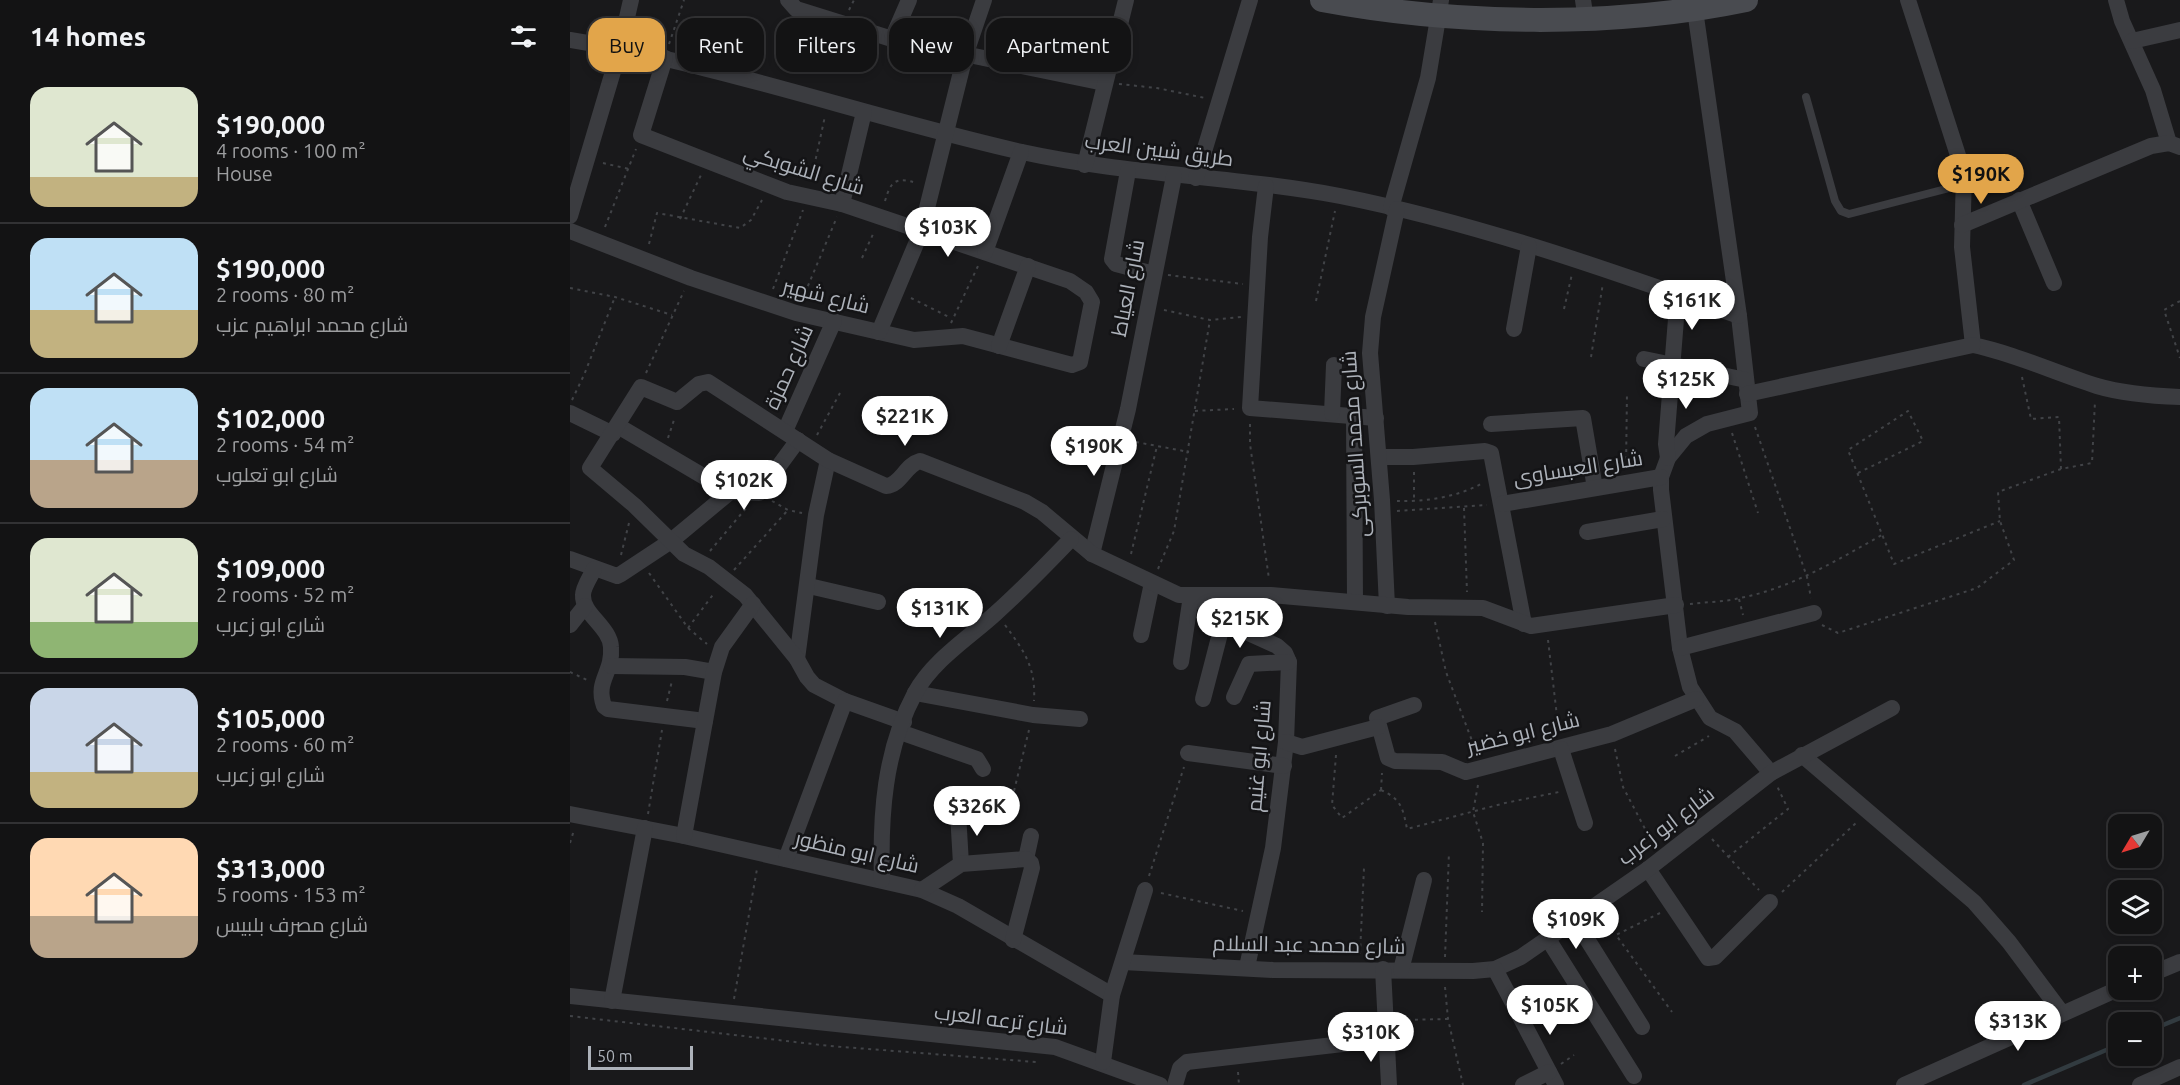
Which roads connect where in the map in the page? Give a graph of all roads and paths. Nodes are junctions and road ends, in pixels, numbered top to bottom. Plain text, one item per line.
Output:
1 (684, 0) edge
2 (788, 0) edge
3 (909, 0) edge
4 (984, 0) edge
5 (1126, 0) edge
6 (1250, 0) edge
7 (1322, 0) edge
8 (1746, 0) edge
9 (1908, 0) edge
10 (2116, 0) edge
11 (624, 2) edge
12 (1697, 5) edge
13 (1440, 7) edge
14 (1584, 10) edge
15 (623, 18) edge
16 (901, 18) edge
17 (974, 29) edge
18 (2180, 30) edge
19 (889, 38) edge
20 (570, 40) edge
21 (2132, 40) junction
22 (588, 43) edge
23 (665, 58) joint
24 (974, 58) edge
25 (613, 72) edge
26 (660, 72) edge
27 (961, 72) edge
28 (1104, 83) junction
29 (1806, 97) dead end
30 (1218, 101) junction
31 (828, 102) junction
32 (864, 112) junction
33 (946, 133) junction
34 (640, 135) junction
35 (2175, 145) edge
36 (1021, 152) junction
37 (589, 159) junction
38 (708, 162) junction
39 (1085, 165) junction
40 (629, 169) junction
41 (1128, 171) junction
42 (1174, 176) junction
43 (1196, 178) junction
44 (1966, 184) junction
45 (769, 186) junction
46 (1266, 186) junction
47 (1338, 196) junction
48 (807, 198) junction
49 (2019, 200) junction
50 (842, 204) junction
51 (1394, 209) junction
52 (570, 216) edge
53 (680, 219) junction
54 (1962, 225) junction
55 (570, 231) edge
56 (921, 232) junction
57 (599, 242) junction
58 (1529, 246) junction
59 (985, 252) junction
60 (646, 259) junction
61 (1575, 259) junction
62 (1028, 266) junction
63 (1154, 274) junction
64 (691, 278) junction
65 (2054, 283) dead end
66 (1257, 285) junction
67 (570, 288) edge
68 (898, 291) junction
69 (1678, 294) junction
70 (615, 297) junction
71 (1316, 301) dead end
72 (2180, 301) edge
73 (1599, 302) dead end
74 (767, 305) junction
75 (1146, 306) junction
76 (1564, 309) dead end
77 (796, 313) junction
78 (672, 315) junction
79 (1256, 316) junction
80 (1739, 316) junction
81 (951, 318) junction
82 (1210, 320) junction
83 (834, 321) junction
84 (1514, 329) dead end
85 (879, 332) junction
86 (950, 335) junction
87 (1973, 345) junction
88 (999, 346) junction
89 (2015, 355) junction
90 (1591, 357) dead end
91 (2180, 358) edge
92 (1644, 359) dead end
93 (1079, 364) joint
94 (1334, 364) dead end
95 (1672, 364) junction
96 (2095, 385) junction
97 (641, 387) junction
98 (1746, 387) junction
99 (1627, 392) dead end
100 (840, 393) dead end
101 (2180, 397) edge
102 (681, 400) junction
103 (570, 403) edge
104 (1250, 408) junction
105 (1195, 411) junction
106 (1332, 412) junction
107 (570, 413) edge
108 (1750, 413) junction
109 (1354, 415) junction
110 (1376, 418) junction
111 (1727, 418) junction
112 (1491, 424) dead end
113 (615, 430) junction
114 (1122, 439) junction
115 (797, 440) junction
116 (1157, 446) junction
117 (664, 451) junction
118 (1189, 452) junction
119 (1379, 457) junction
120 (1413, 457) junction
121 (1668, 458) junction
122 (828, 460) junction
123 (2061, 469) junction
124 (1858, 473) junction
125 (1497, 476) junction
126 (1661, 477) junction
127 (1625, 483) junction
128 (1595, 488) junction
129 (730, 492) junction
130 (759, 493) junction
131 (1502, 504) junction
132 (634, 505) junction
133 (1464, 508) junction
134 (1383, 511) junction
135 (1758, 513) dead end
136 (1664, 519) junction
137 (2000, 521) junction
138 (1587, 532) dead end
139 (1882, 535) junction
140 (1071, 539) junction
141 (671, 542) junction
142 (1092, 554) junction
143 (570, 559) edge
144 (640, 560) junction
145 (700, 562) junction
146 (594, 569) junction
147 (1127, 570) junction
148 (617, 576) junction
149 (1807, 577) junction
150 (726, 579) junction
151 (1152, 583) junction
152 (808, 586) junction
153 (1271, 595) junction
154 (1195, 596) junction
155 (878, 602) dead end
156 (1354, 602) junction
157 (753, 604) junction
158 (1676, 605) junction
159 (585, 606) junction
160 (1387, 606) junction
161 (1432, 608) junction
162 (1468, 608) junction
163 (1814, 613) junction
164 (996, 614) junction
165 (1223, 622) junction
166 (1524, 624) junction
167 (1547, 625) junction
168 (570, 626) edge
169 (688, 628) junction
170 (1141, 635) dead end
171 (722, 647) junction
172 (1680, 648) junction
173 (797, 659) junction
174 (1181, 662) dead end
175 (1288, 662) junction
176 (611, 666) junction
177 (675, 667) junction
178 (570, 672) edge
179 (714, 672) junction
180 (600, 685) junction
181 (915, 693) junction
182 (1234, 697) dead end
183 (1203, 699) dead end
184 (1696, 699) junction
185 (845, 701) junction
186 (1414, 705) dead end
187 (1893, 708) dead end
188 (664, 715) junction
189 (1033, 715) junction
190 (1080, 719) dead end
191 (705, 721) junction
192 (1378, 722) junction
193 (1727, 726) junction
194 (902, 727) junction
195 (1612, 734) junction
196 (1337, 739) junction
197 (1286, 742) junction
198 (1561, 749) junction
199 (1188, 753) joint
200 (1802, 755) junction
201 (1676, 756) dead end
202 (1284, 765) junction
203 (1482, 768) junction
204 (983, 769) dead end
205 (1771, 773) junction
206 (1574, 789) junction
207 (1014, 791) dead end
208 (1473, 812) junction
209 (1868, 812) junction
210 (958, 813) dead end
211 (570, 814) edge
212 (1585, 823) dead end
213 (645, 828) junction
214 (1702, 828) junction
215 (684, 836) junction
216 (1031, 836) dead end
217 (1449, 852) dead end
218 (760, 855) junction
219 (1728, 857) junction
220 (786, 859) junction
221 (1026, 859) junction
222 (961, 864) junction
223 (1655, 864) junction
224 (1364, 868) dead end
225 (882, 880) junction
226 (1424, 880) dead end
227 (922, 890) junction
228 (1145, 890) junction
229 (1770, 902) junction
230 (1673, 906) junction
231 (1482, 912) dead end
232 (1259, 913) junction
233 (1575, 920) junction
234 (1548, 939) junction
235 (1013, 940) junction
236 (1123, 962) junction
237 (2180, 962) edge
238 (1247, 967) junction
239 (1360, 969) junction
240 (1383, 969) junction
241 (1495, 969) junction
242 (2162, 969) edge
243 (1401, 970) junction
244 (1444, 971) junction
245 (1575, 981) junction
246 (2108, 993) edge
247 (1112, 995) junction
248 (570, 996) edge
249 (612, 1001) junction
250 (1672, 1012) dead end
251 (2062, 1013) junction
252 (731, 1014) junction
253 (570, 1016) edge
254 (1520, 1016) junction
255 (1448, 1019) junction
256 (1386, 1020) junction
257 (1642, 1027) dead end
258 (1386, 1039) junction
259 (1095, 1060) junction
260 (1039, 1062) dead end
261 (2180, 1067) edge
262 (1634, 1076) dead end
263 (1553, 1079) edge
264 (1160, 1085) edge
265 (1175, 1085) edge
266 (1389, 1085) edge
267 (1463, 1085) edge
268 (1523, 1085) edge
269 (1904, 1085) edge
270 (2140, 1085) edge

1 - 23 path
2 - 19 street
3 - 16 street
4 - 17 street
5 - 28 street
6 - 30 street
7 - 13 street
8 - 12 street
9 - 44 street
10 - 21 street
11 - 15 street
12 - 14 street
12 - 80 street
13 - 14 street
13 - 51 street, شارع محمد السوبركى
18 - 21 street
20 - 22 street, طريق شبين العرب
21 - 35 street
23 - 31 street, طريق شبين العرب
24 - 28 street
25 - 37 street
26 - 34 street
27 - 33 street
28 - 30 path
28 - 39 street
29 - 44 lane
30 - 43 street
31 - 32 street, طريق شبين العرب
31 - 48 path
32 - 33 street, طريق شبين العرب
32 - 50 street
33 - 36 street, طريق شبين العرب
33 - 56 street
34 - 38 street, شارع الشوبكي
34 - 40 path
35 - 49 street
36 - 39 street, طريق شبين العرب
36 - 59 street
37 - 40 path
37 - 52 street
38 - 45 street, شارع الشوبكي
38 - 53 path
39 - 41 street, طريق شبين العرب
40 - 57 path
41 - 42 street, طريق شبين العرب
41 - 63 street
42 - 43 street, طريق شبين العرب
42 - 63 street, شارع العياط
43 - 46 street, طريق شبين العرب
44 - 54 street
45 - 48 street, شارع الشوبكي
45 - 53 path
46 - 47 street, طريق شبين العرب
46 - 66 street
47 - 51 street, طريق شبين العرب
47 - 71 path
48 - 50 street, شارع الشوبكي
48 - 74 path
49 - 54 street
49 - 65 street
50 - 56 street, شارع الشوبكي
50 - 77 path
51 - 58 street, طريق شبين العرب
51 - 110 street, شارع محمد السوبركى
53 - 60 path
54 - 87 street
55 - 57 street, شارع شهير
56 - 59 street, شارع الشوبكي
56 - 68 street
57 - 60 street, شارع شهير
58 - 61 street, طريق شبين العرب
58 - 84 street
59 - 62 street, شارع الشوبكي
59 - 81 path
60 - 64 street, شارع شهير
61 - 69 street, طريق شبين العرب
61 - 76 path
62 - 88 street
62 - 93 street, شارع الشوبكي
63 - 66 path
63 - 75 street, شارع العياط
64 - 74 street, شارع شهير
64 - 78 path
66 - 79 street
67 - 70 path
68 - 81 path
68 - 85 street
69 - 80 street, طريق شبين العرب
69 - 95 street
70 - 78 path
70 - 103 path
72 - 91 path
73 - 90 path
74 - 77 street, شارع شهير
75 - 82 path
75 - 114 street, شارع العياط
77 - 83 street, شارع شهير
78 - 97 path
79 - 82 path
79 - 104 street
80 - 98 street
81 - 86 path
82 - 105 path
83 - 85 street, شارع شهير
83 - 115 street, شارع حمزة
85 - 86 street, شارع شهير
86 - 88 street, شارع شهير
87 - 89 street
87 - 98 street
88 - 93 street, شارع شهير
89 - 96 street
89 - 123 path
92 - 95 street
94 - 106 street
95 - 98 street
95 - 121 street
96 - 101 street
96 - 123 path
97 - 102 street
97 - 113 street
98 - 108 street
99 - 127 path
100 - 115 path
102 - 115 street
102 - 117 path
104 - 105 path
104 - 106 street
104 - 153 path
105 - 118 path
106 - 109 street
107 - 113 street
108 - 111 street
108 - 149 path
109 - 110 street
109 - 156 street
110 - 119 street, شارع محمد السوبركى
111 - 121 street
111 - 135 path
112 - 128 street
113 - 117 street
113 - 132 street
114 - 116 path
114 - 142 street, شارع العياط
115 - 122 street
115 - 130 street, شارع حمزة
116 - 118 path
116 - 147 path
117 - 129 street
118 - 151 path
119 - 120 street
119 - 134 street, شارع محمد السوبركى
120 - 125 street
120 - 125 path
121 - 126 street
122 - 140 street
122 - 152 street
123 - 137 path
124 - 124 path
124 - 139 path
125 - 131 street
126 - 127 street, شارع العبساوى
126 - 136 street
127 - 128 street, شارع العبساوى
128 - 131 street, شارع العبساوى
129 - 130 street
129 - 141 street
130 - 145 path
130 - 150 path
131 - 133 path
131 - 166 street
132 - 141 street
132 - 148 path
133 - 134 path
133 - 162 path
134 - 160 street, شارع محمد السوبركى
136 - 138 street
136 - 158 street
137 - 139 path
137 - 163 path
139 - 149 path
140 - 142 street
140 - 164 street
141 - 144 street
141 - 145 street
142 - 147 street
143 - 146 street
144 - 148 street
144 - 169 path
145 - 150 street
146 - 148 street
146 - 159 street
147 - 151 street
149 - 158 path
149 - 163 path
150 - 157 street
150 - 169 path
151 - 154 street
151 - 170 street
152 - 155 street
152 - 173 street
153 - 154 street
153 - 156 street
154 - 165 street
154 - 174 street
156 - 160 street
157 - 171 street
157 - 173 street
158 - 167 street
158 - 172 street
159 - 168 street
159 - 176 street
160 - 161 street
161 - 162 street
161 - 203 path
162 - 166 street
163 - 172 street
164 - 181 street
164 - 189 path
165 - 175 street
165 - 183 street
166 - 167 street
167 - 198 path
169 - 171 path
171 - 179 street
172 - 184 street
173 - 185 street
175 - 182 street
175 - 197 street, شارع ابو غنيم
176 - 177 street
176 - 180 street
177 - 179 street
177 - 188 path
178 - 180 path
179 - 191 street
180 - 188 street
181 - 189 street
181 - 194 street
184 - 193 street
184 - 195 street, شارع ابو خضير
185 - 194 street
185 - 220 street
186 - 192 street
187 - 200 street, شارع ابو زعرب
188 - 191 street
188 - 213 path
189 - 190 street
189 - 207 path
191 - 215 street
192 - 196 street
192 - 203 street, شارع ابو خضير
193 - 201 path
193 - 205 street
194 - 204 street
194 - 225 street
195 - 198 street, شارع ابو خضير
195 - 223 path
196 - 197 street
196 - 208 path
197 - 202 street, شارع ابو غنيم
198 - 203 street, شارع ابو خضير
198 - 206 street
199 - 202 street
199 - 228 path
200 - 205 street, شارع ابو زعرب
200 - 209 street
202 - 232 street, شارع ابو غنيم
203 - 208 path
205 - 214 street, شارع ابو زعرب
205 - 219 path
206 - 208 path
206 - 212 street
208 - 231 path
209 - 229 path
209 - 251 street
210 - 222 street
211 - 213 street, شارع ابو منظور
213 - 215 street, شارع ابو منظور
213 - 249 street
214 - 219 path
214 - 223 street, شارع ابو زعرب
215 - 218 street, شارع ابو منظور
216 - 221 street
217 - 244 path
218 - 220 street, شارع ابو منظور
218 - 252 path
219 - 229 path
220 - 225 street, شارع ابو منظور
221 - 222 street
221 - 235 street
222 - 227 street
223 - 230 street
223 - 233 street, شارع ابو زعرب
224 - 239 path
225 - 227 street, شارع ابو منظور
226 - 243 street
227 - 235 street, شارع ابو منظور
228 - 232 path
228 - 236 street
229 - 230 street
230 - 250 path
232 - 238 street, شارع ابو غنيم
233 - 234 street, شارع ابو زعرب
233 - 257 street
234 - 241 street, شارع ابو زعرب
234 - 245 street
235 - 247 street, شارع ابو منظور
236 - 238 street, شارع محمد عبد السلام
236 - 247 street
237 - 242 street
238 - 239 street, شارع محمد عبد السلام
239 - 240 street, شارع محمد عبد السلام
240 - 243 street, شارع محمد عبد السلام
240 - 256 street
241 - 244 street, شارع محمد عبد السلام
241 - 254 street
243 - 244 street, شارع محمد عبد السلام
244 - 255 path
245 - 254 path
245 - 262 street
246 - 251 street
247 - 259 street
248 - 249 street, شارع ترعه العرب
249 - 252 street, شارع ترعه العرب
251 - 269 street
252 - 259 street, شارع ترعه العرب
253 - 260 path, شارع ترعه العرب
254 - 263 street
255 - 256 path
255 - 267 path
256 - 258 street
258 - 265 street
258 - 266 street
259 - 264 street, شارع ترعه العرب
261 - 270 street
263 - 268 street

